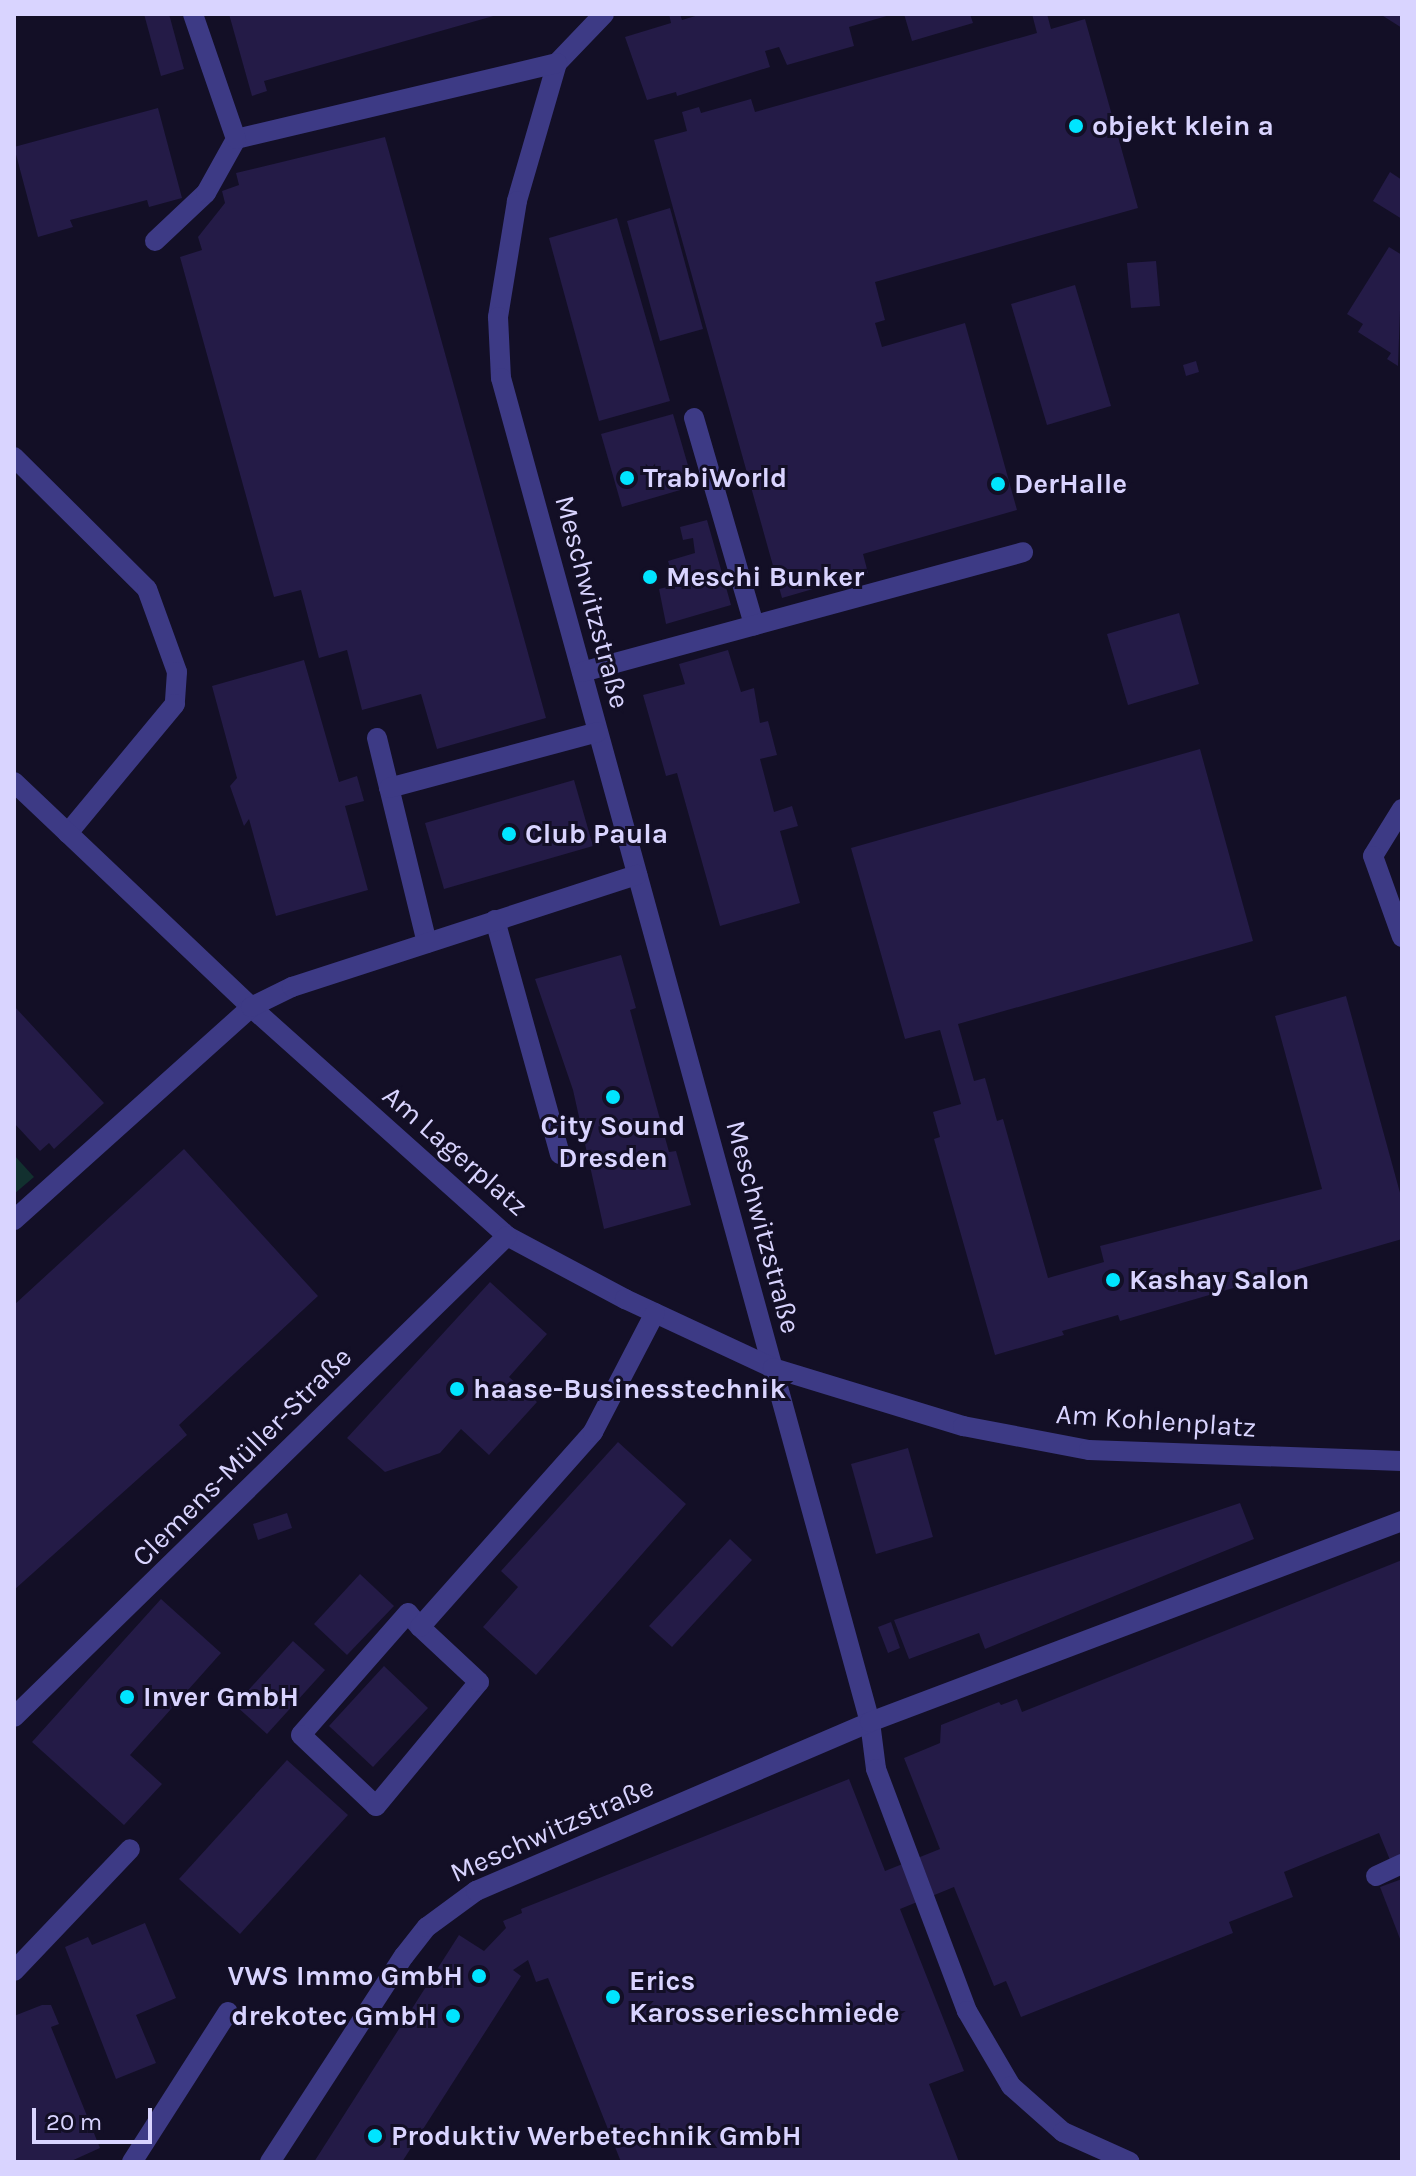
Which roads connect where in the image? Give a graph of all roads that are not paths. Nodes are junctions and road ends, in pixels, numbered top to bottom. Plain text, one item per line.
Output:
1 (193, 14) edge
2 (604, 14) edge
3 (557, 63) junction
4 (236, 139) junction
5 (155, 241) dead end
6 (694, 418) dead end
7 (14, 457) edge
8 (1023, 552) dead end
9 (754, 625) junction
10 (582, 672) junction
11 (598, 732) junction
12 (377, 738) dead end
13 (15, 783) edge
14 (389, 788) junction
15 (1402, 809) edge
16 (68, 833) junction
17 (637, 875) junction
18 (495, 920) junction
19 (1402, 937) edge
20 (427, 943) junction
21 (251, 1007) junction
22 (560, 1154) dead end
23 (14, 1220) edge
24 (507, 1236) junction
25 (655, 1313) junction
26 (773, 1368) junction
27 (1402, 1461) edge
28 (1402, 1521) edge
29 (420, 1627) junction
30 (14, 1717) edge
31 (870, 1722) junction
32 (130, 1849) dead end
33 (1402, 1864) edge
34 (1376, 1876) dead end
35 (14, 1971) edge
36 (228, 2012) dead end
37 (132, 2162) edge
38 (270, 2162) edge
39 (1130, 2162) edge

1 - 4 street
2 - 3 street, Meschwitzstraße
3 - 4 street
3 - 10 street, Meschwitzstraße
4 - 5 street
6 - 9 street
7 - 16 street
8 - 9 street
9 - 10 street
10 - 11 street, Meschwitzstraße
11 - 14 street
11 - 17 street, Meschwitzstraße
12 - 14 street
13 - 16 street, Am Lagerplatz
14 - 20 street
15 - 19 street
16 - 21 street, Am Lagerplatz
17 - 18 street
17 - 26 street, Meschwitzstraße
18 - 20 street
18 - 22 street
20 - 21 street
21 - 23 street
21 - 24 street, Am Lagerplatz
24 - 25 street, Am Lagerplatz
24 - 30 street, Clemens-Müller-Straße
25 - 26 street, Am Lagerplatz
25 - 29 street
26 - 27 street, Am Kohlenplatz
26 - 31 street, Meschwitzstraße
28 - 31 street
29 - 29 street
31 - 38 street, Meschwitzstraße
31 - 39 street
32 - 35 street
33 - 34 street
36 - 37 street

